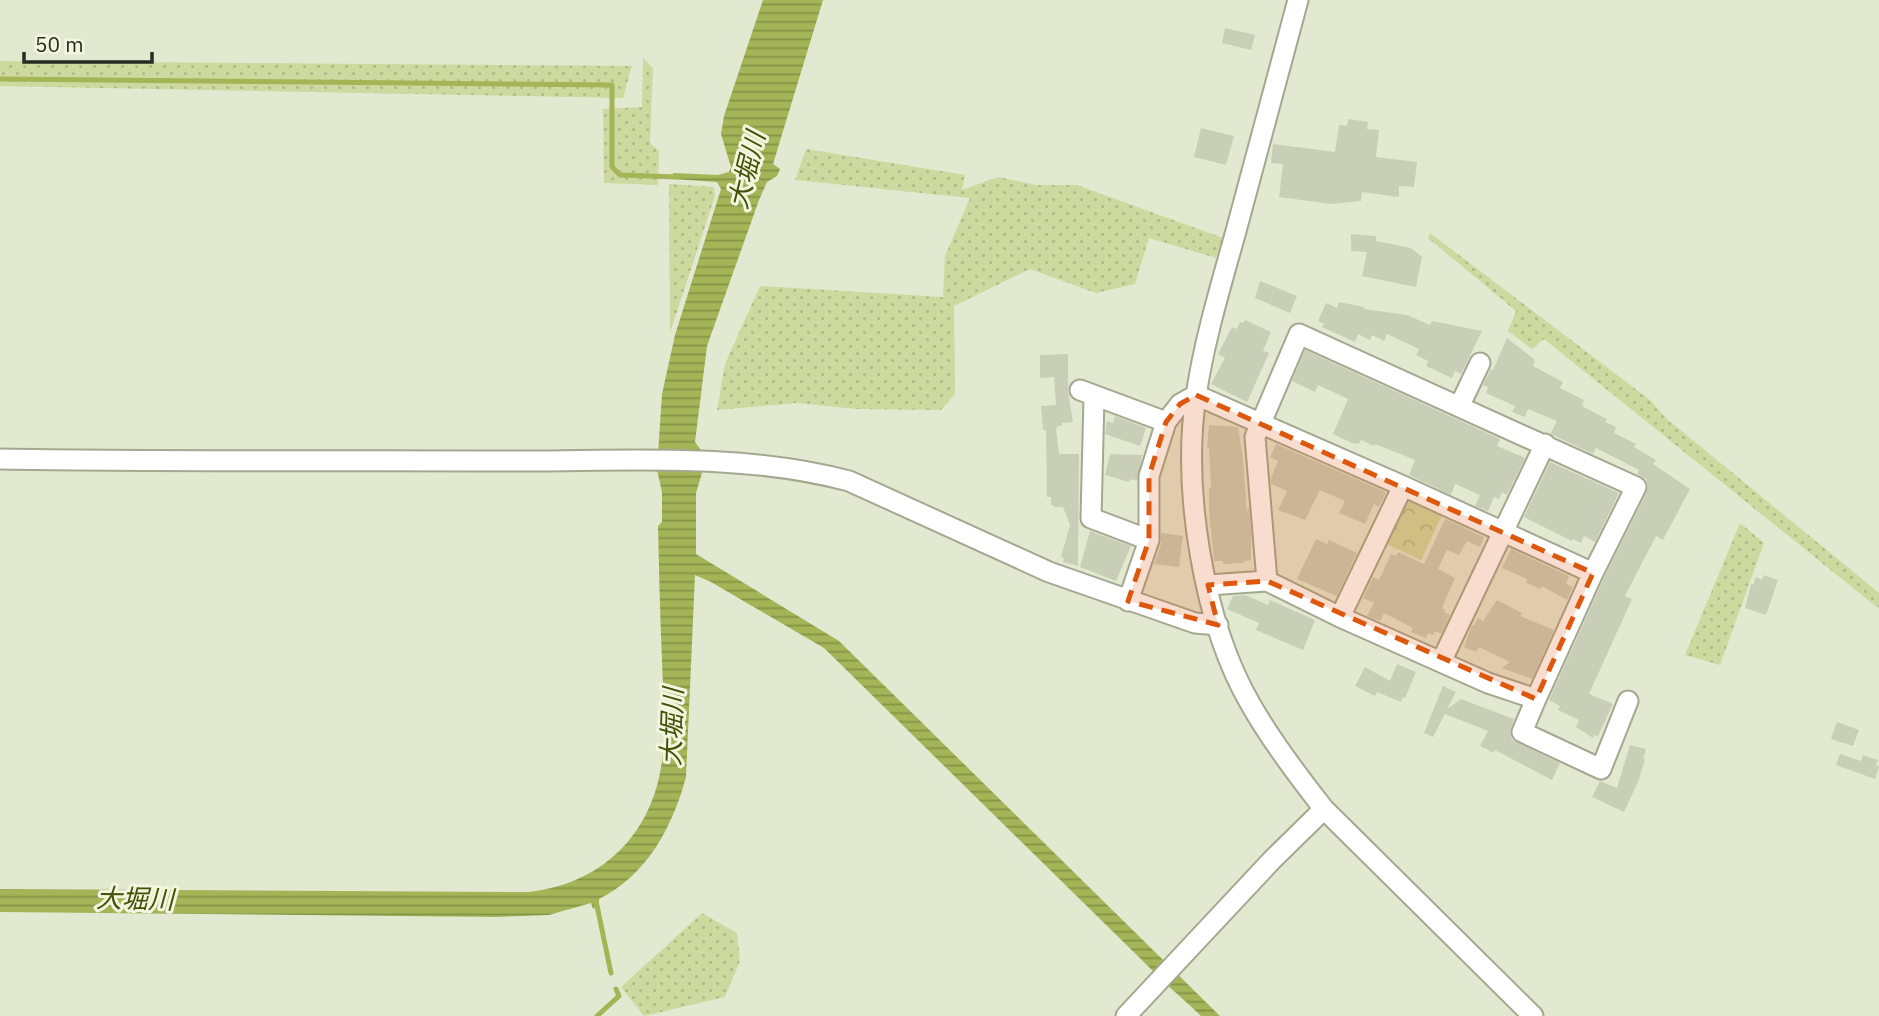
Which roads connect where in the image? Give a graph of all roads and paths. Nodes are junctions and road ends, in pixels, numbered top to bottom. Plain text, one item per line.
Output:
1 (1298, 0) edge
2 (1480, 363) dead end
3 (1196, 395) junction
4 (1460, 405) junction
5 (1166, 422) junction
6 (1260, 423) junction
7 (1545, 444) junction
8 (0, 459) edge
9 (1403, 486) junction
10 (1503, 532) junction
11 (1149, 540) junction
12 (1593, 573) junction
13 (1267, 581) junction
14 (1208, 585) junction
15 (1128, 601) junction
16 (1339, 617) junction
17 (1218, 625) junction
18 (1441, 662) junction
19 (1536, 699) junction
20 (1628, 701) dead end
21 (1324, 809) junction
22 (1126, 1016) edge
23 (1533, 1016) edge

1 - 3 street
2 - 4 street
3 - 5 street
3 - 6 street
3 - 14 street
4 - 6 street
4 - 7 street
5 - 11 street
5 - 11 street
6 - 9 street
6 - 13 street
7 - 10 street
7 - 12 street
8 - 15 street
9 - 10 street
9 - 16 street
10 - 12 street
10 - 18 street
11 - 15 street
12 - 19 street
13 - 14 street
13 - 16 street
14 - 17 street
15 - 17 street
16 - 18 street
17 - 21 street
18 - 19 street
19 - 20 street
21 - 22 street
21 - 23 street

